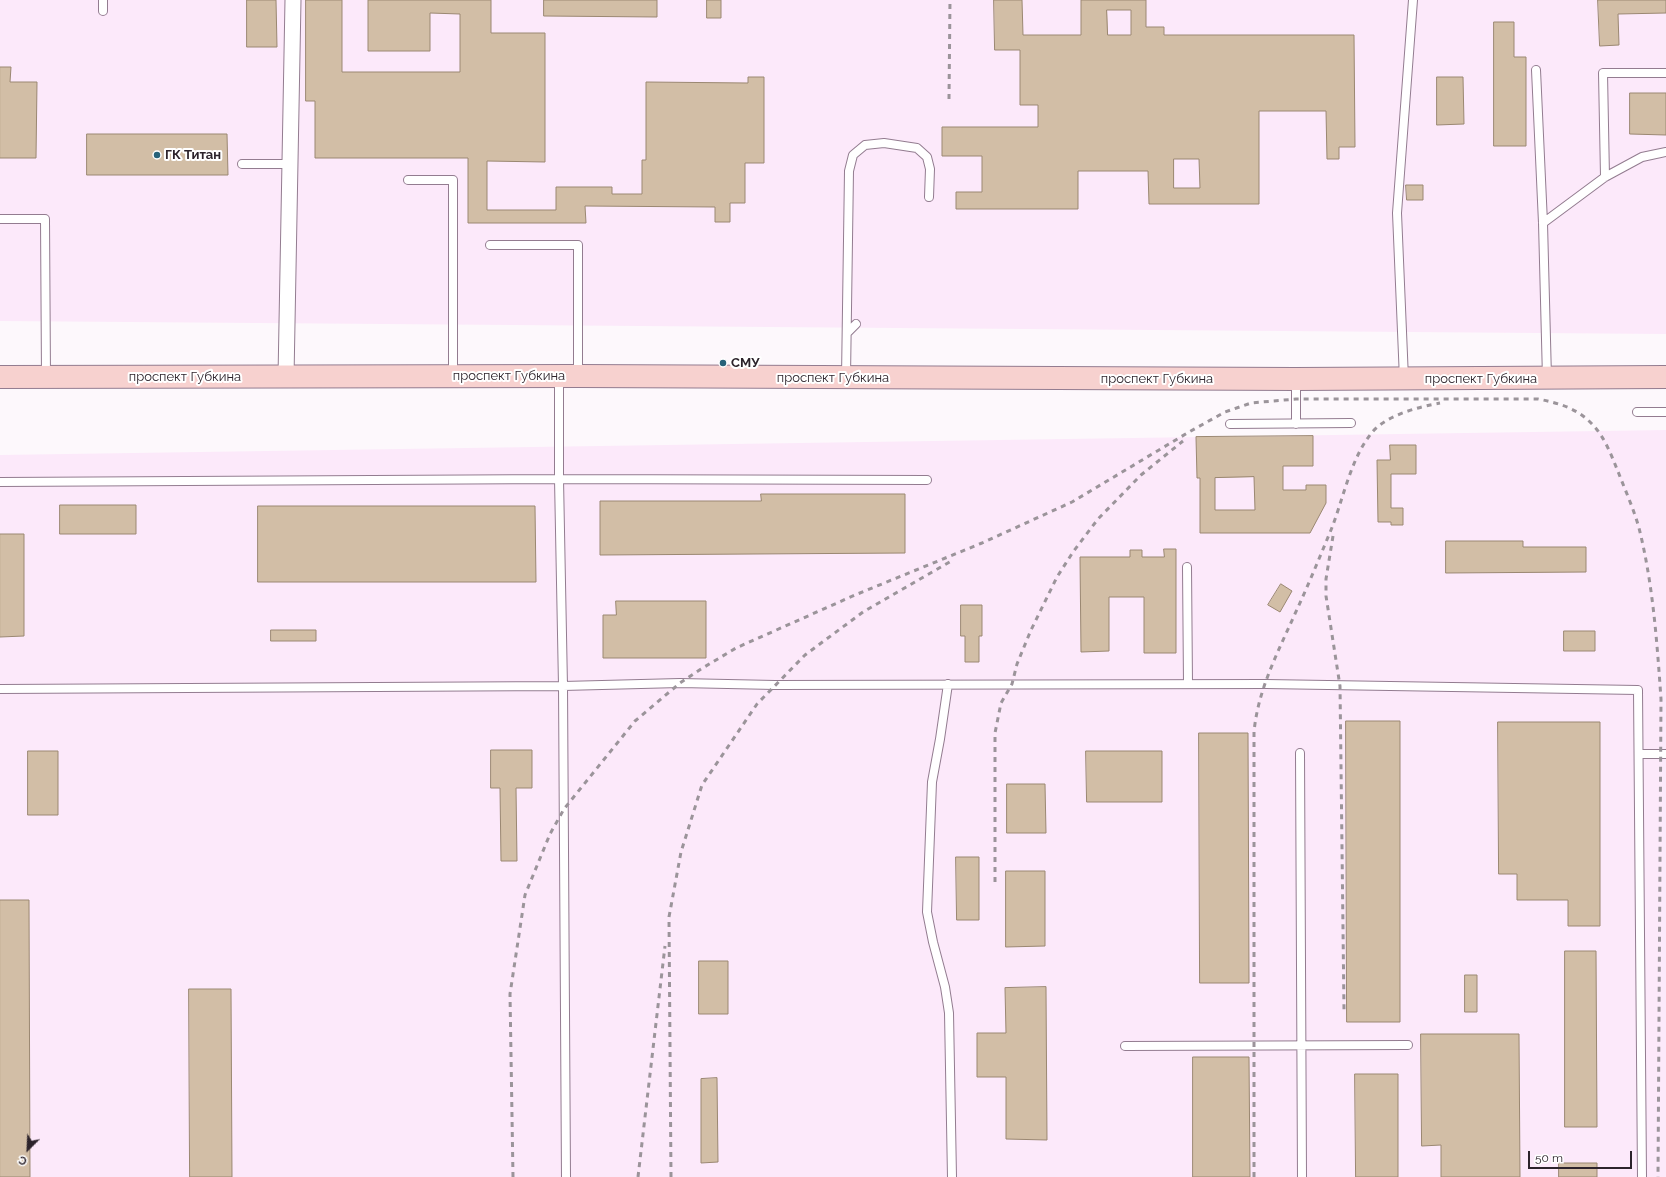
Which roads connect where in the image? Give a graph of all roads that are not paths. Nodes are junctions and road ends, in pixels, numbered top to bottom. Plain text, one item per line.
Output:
1 (103, 0) edge
2 (293, 0) edge
3 (1413, 0) edge
4 (103, 12) dead end
5 (1536, 70) dead end
6 (1666, 73) edge
7 (1666, 152) edge
8 (242, 164) dead end
9 (290, 164) junction
10 (1605, 177) junction
11 (408, 180) dead end
12 (929, 197) dead end
13 (0, 219) edge
14 (1542, 223) junction
15 (490, 245) dead end
16 (856, 324) dead end
17 (847, 333) junction
18 (453, 376) junction
19 (568, 376) junction
20 (1666, 376) edge
21 (0, 377) edge
22 (46, 377) junction
23 (286, 377) junction
24 (846, 378) junction
25 (1547, 378) junction
26 (1296, 379) junction
27 (1404, 379) junction
28 (1637, 412) dead end
29 (1666, 412) edge
30 (1351, 423) dead end
31 (1230, 424) dead end
32 (1296, 424) junction
33 (558, 479) junction
34 (927, 480) dead end
35 (0, 482) edge
36 (1188, 567) dead end
37 (948, 684) junction
38 (1188, 684) junction
39 (563, 686) junction
40 (0, 689) edge
41 (1300, 753) dead end
42 (1639, 754) junction
43 (1666, 754) edge
44 (1302, 1045) junction
45 (1408, 1045) dead end
46 (1125, 1046) dead end
47 (566, 1177) edge
48 (952, 1177) edge
49 (1302, 1177) edge
50 (1642, 1177) edge

1 - 4 lane
2 - 9 street
3 - 27 lane
5 - 14 lane
6 - 10 lane
7 - 10 lane
8 - 9 lane
9 - 23 street
10 - 14 lane
11 - 18 lane
12 - 17 lane
13 - 22 lane
14 - 25 lane
15 - 19 lane
16 - 17 lane
17 - 24 lane
18 - 19 main road, проспект Губкина
18 - 23 main road, проспект Губкина
19 - 24 main road, проспект Губкина
19 - 33 lane
20 - 25 main road, проспект Губкина
21 - 22 main road, проспект Губкина
22 - 23 main road, проспект Губкина
24 - 26 main road, проспект Губкина
25 - 27 main road, проспект Губкина
26 - 27 main road, проспект Губкина
26 - 32 lane
28 - 29 lane
30 - 32 lane
31 - 32 lane
33 - 34 lane
33 - 35 lane
33 - 39 lane
36 - 38 lane
37 - 38 lane
37 - 39 lane
37 - 48 lane
38 - 42 lane
39 - 40 lane
39 - 47 lane
41 - 44 lane
42 - 43 lane
42 - 50 lane
44 - 45 lane
44 - 46 lane
44 - 49 lane

